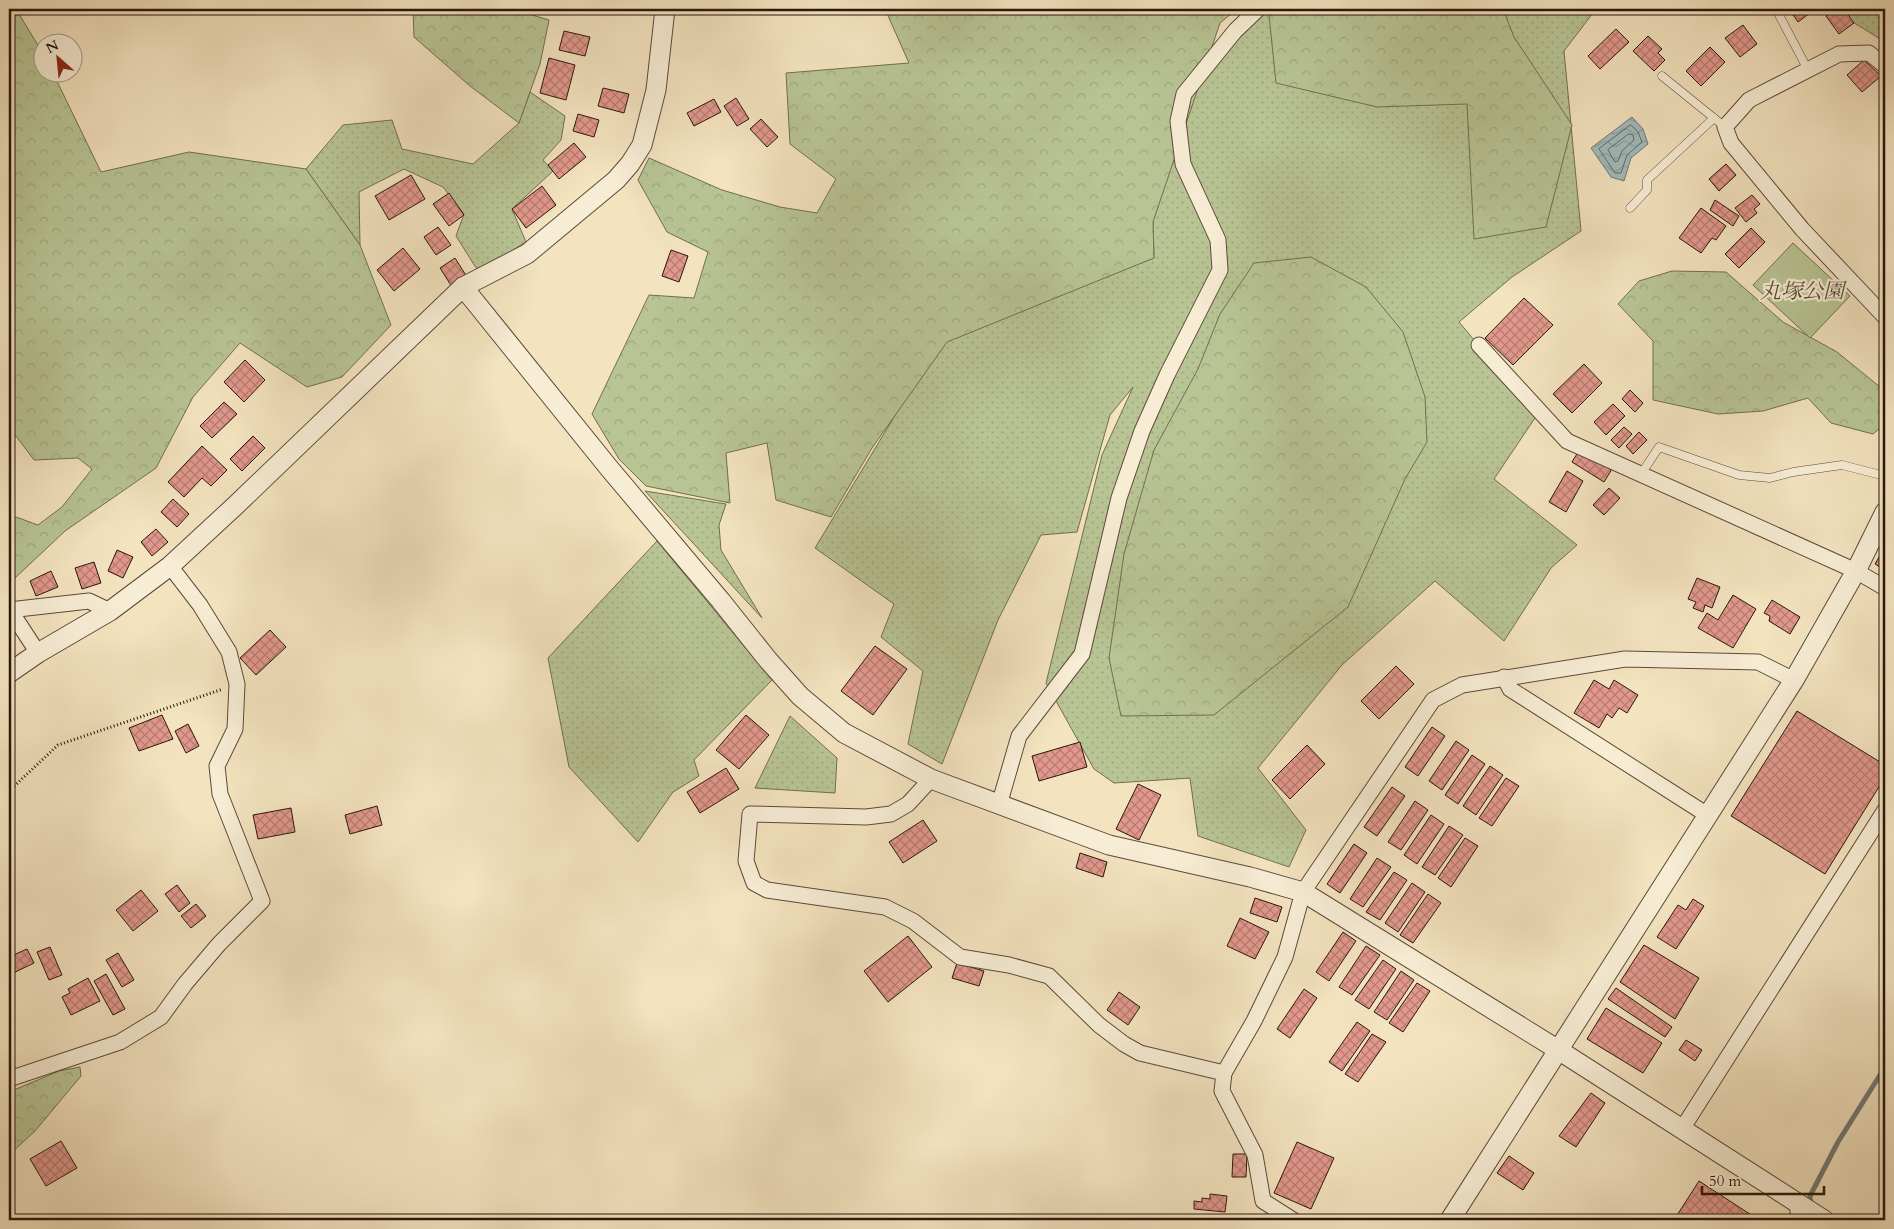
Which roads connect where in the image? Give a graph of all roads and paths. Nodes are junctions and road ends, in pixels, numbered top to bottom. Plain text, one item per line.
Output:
1 (665, 9) edge
2 (1258, 9) edge
3 (1776, 9) edge
4 (1885, 66) edge
5 (1808, 70) junction
6 (1662, 76) dead end
7 (1719, 123) junction
8 (1630, 208) dead end
9 (463, 287) junction
10 (1885, 317) edge
11 (1479, 345) dead end
12 (1641, 474) junction
13 (1885, 476) edge
14 (1885, 512) edge
15 (170, 566) junction
16 (1856, 570) junction
17 (1885, 588) edge
18 (10, 610) edge
19 (110, 610) junction
20 (38, 653) junction
21 (9, 673) edge
22 (1504, 677) junction
23 (1794, 680) junction
24 (237, 684) junction
25 (931, 779) junction
26 (9, 791) edge
27 (999, 805) junction
28 (1885, 810) edge
29 (1708, 816) junction
30 (1303, 892) junction
31 (1560, 1051) junction
32 (1224, 1073) junction
33 (9, 1079) edge
34 (1682, 1129) junction
35 (1798, 1211) edge
36 (1293, 1220) edge
37 (1450, 1220) edge
38 (1824, 1220) edge

1 - 9 street
2 - 27 street
3 - 5 lane
4 - 5 street
5 - 7 street
6 - 7 lane
7 - 8 lane
7 - 10 street
9 - 15 street
9 - 25 street
11 - 12 street
12 - 13 lane
12 - 16 street
14 - 16 street
15 - 19 street
15 - 24 street
16 - 17 street
16 - 23 street
18 - 19 street
18 - 20 street
19 - 20 street
20 - 21 street
22 - 23 street
22 - 29 street
22 - 30 street
23 - 29 street
24 - 26 path
24 - 33 street
25 - 27 street
25 - 32 street
27 - 30 street
28 - 34 street
29 - 31 street
30 - 31 street
30 - 32 street
31 - 34 street
31 - 37 street
32 - 36 street
34 - 35 street
35 - 38 street

